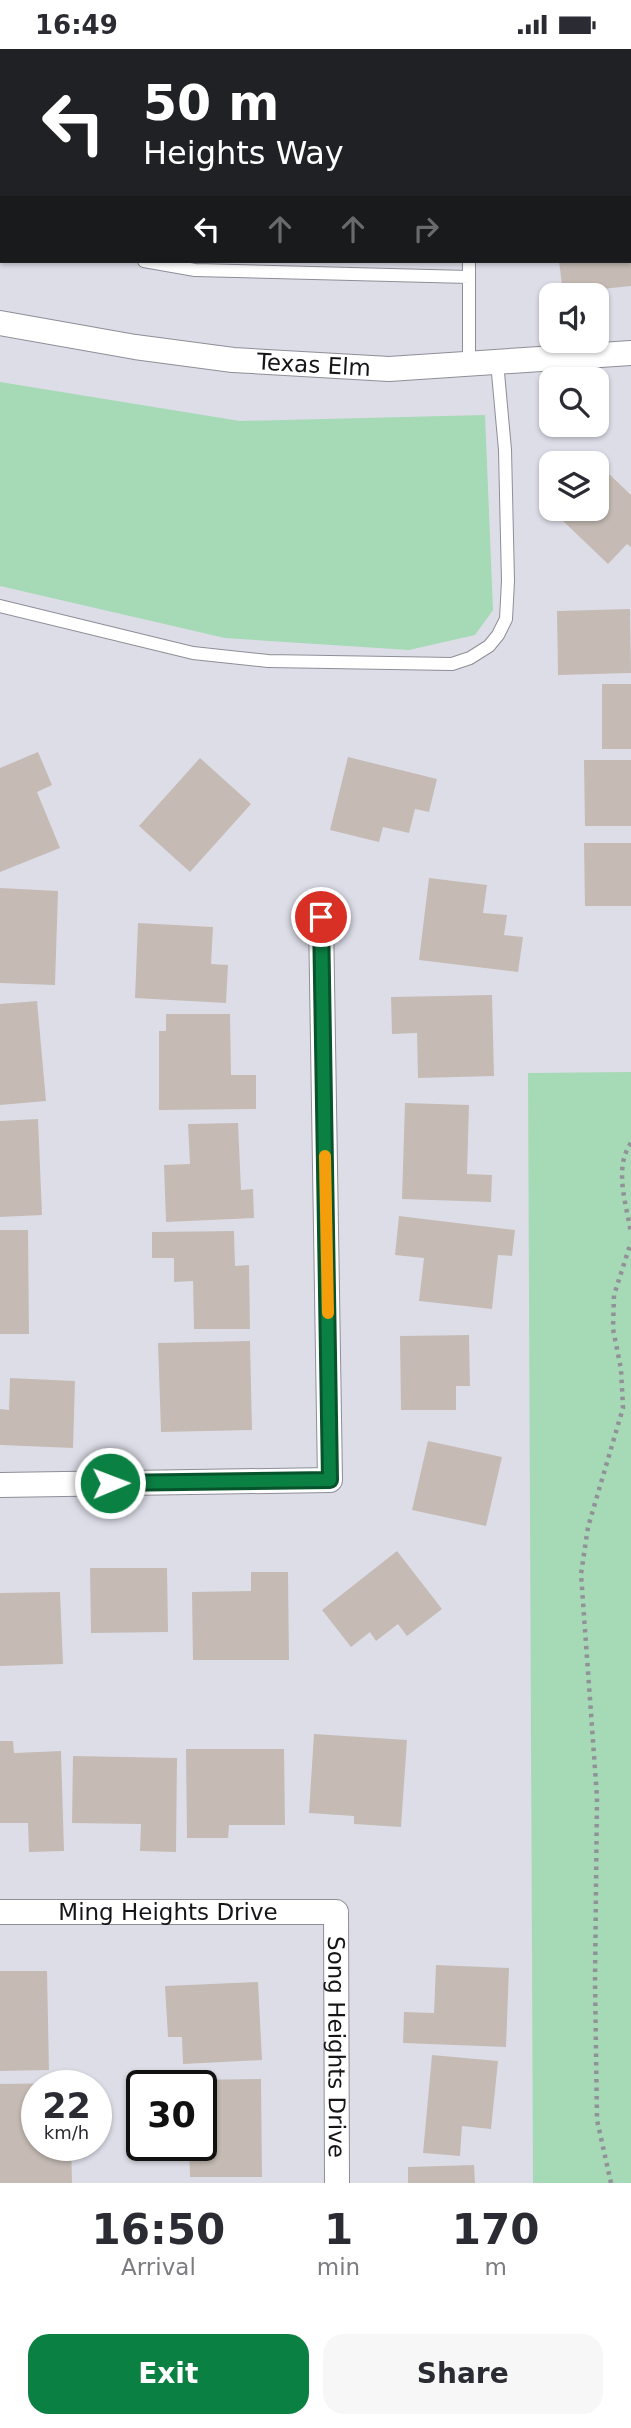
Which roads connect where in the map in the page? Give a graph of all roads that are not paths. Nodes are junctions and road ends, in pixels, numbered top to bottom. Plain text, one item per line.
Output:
1 (155, 263) edge
2 (469, 263) edge
3 (469, 277) junction
4 (0, 323) edge
5 (631, 353) edge
6 (497, 362) junction
7 (469, 364) junction
8 (0, 606) edge
9 (321, 917) dead end
10 (0, 1485) edge
11 (0, 1912) edge
12 (336, 1912) joint
13 (337, 2183) edge

1 - 3 lane
2 - 3 lane
3 - 7 lane
4 - 7 street, Texas Elm
5 - 6 street, Texas Elm
6 - 7 street, Texas Elm
6 - 8 lane
9 - 10 street
11 - 12 street, Ming Heights Drive
12 - 13 street, Song Heights Drive

